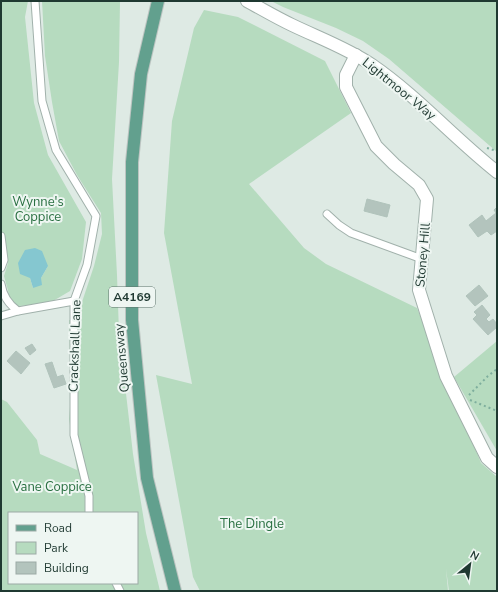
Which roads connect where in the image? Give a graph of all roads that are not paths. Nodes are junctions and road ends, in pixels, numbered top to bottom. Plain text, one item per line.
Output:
1 (35, 1) edge
2 (158, 1) edge
3 (247, 1) edge
4 (356, 54) junction
5 (497, 172) edge
6 (327, 214) dead end
7 (1, 236) edge
8 (422, 259) junction
9 (1, 268) edge
10 (1, 284) edge
11 (74, 301) junction
12 (18, 311) junction
13 (1, 316) edge
14 (497, 467) edge
15 (89, 512) edge
16 (175, 591) edge

1 - 11 lane, Crackshall Lane
2 - 16 main road, Queensway / A4169
3 - 4 street, Lightmoor Way
4 - 5 street, Lightmoor Way
4 - 8 street, Stoney Hill
6 - 8 lane
7 - 9 lane
8 - 14 street, Stoney Hill
10 - 12 lane
11 - 12 lane
11 - 15 lane, Crackshall Lane
12 - 13 lane

